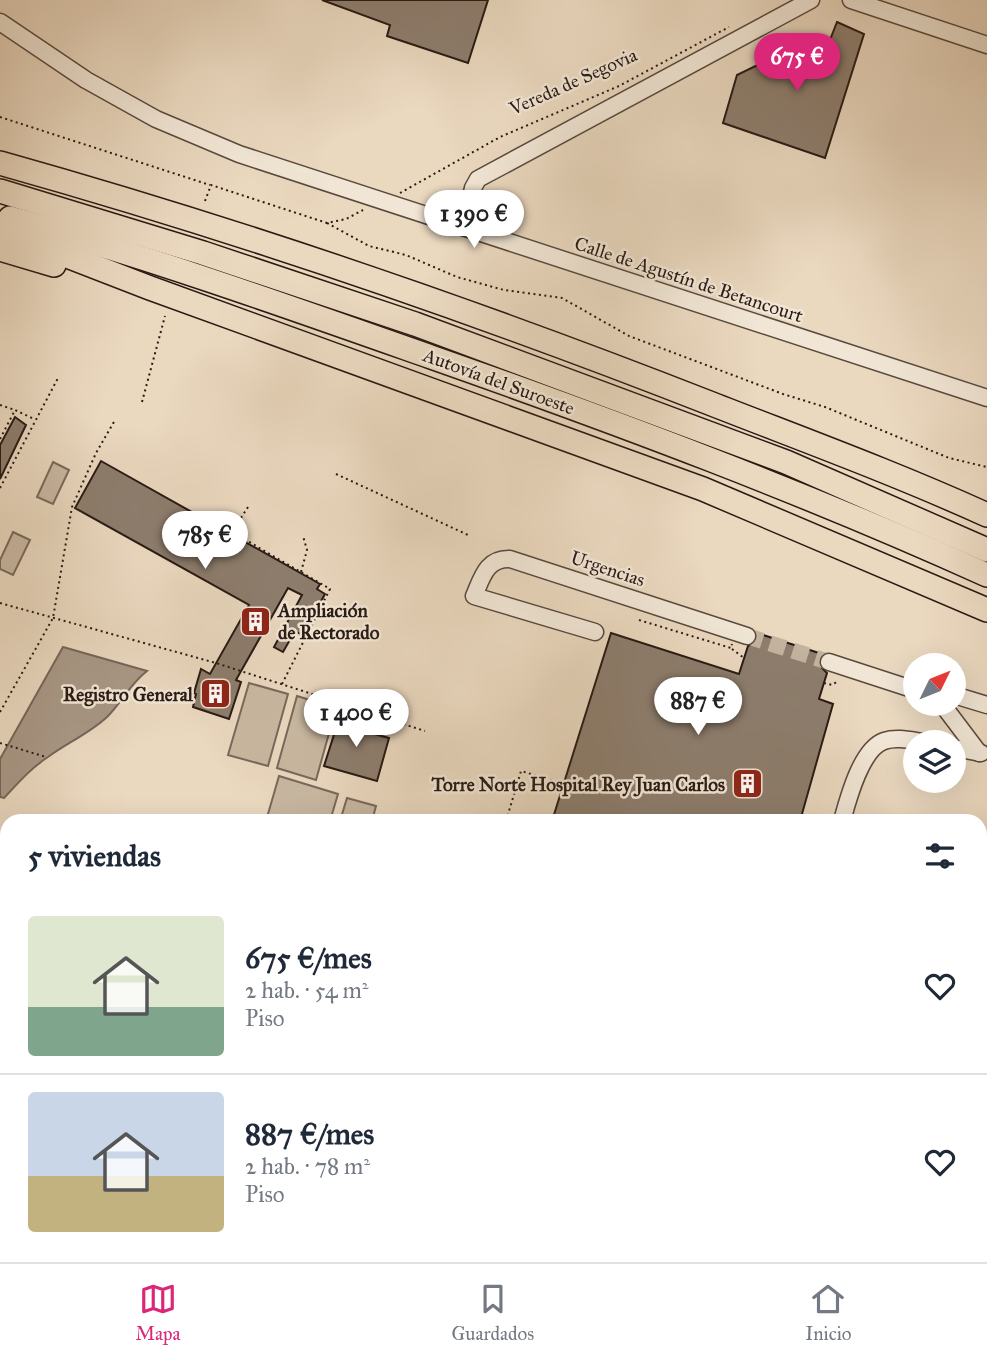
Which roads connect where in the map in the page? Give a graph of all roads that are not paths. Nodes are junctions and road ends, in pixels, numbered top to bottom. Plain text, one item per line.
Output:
1 (811, 0) edge
2 (851, 0) edge
3 (0, 22) edge
4 (987, 45) edge
5 (0, 163) edge
6 (0, 191) edge
7 (0, 216) edge
8 (464, 228) junction
9 (0, 230) edge
10 (0, 249) edge
11 (268, 330) junction
12 (987, 398) edge
13 (786, 462) junction
14 (980, 511) edge
15 (987, 526) edge
16 (987, 550) edge
17 (987, 575) edge
18 (987, 610) edge
19 (595, 632) dead end
20 (741, 636) tunnel mouth
21 (829, 662) tunnel mouth
22 (903, 686) edge
23 (966, 699) edge
24 (987, 705) edge
25 (952, 716) edge
26 (903, 740) edge
27 (983, 754) edge
28 (845, 814) edge

1 - 8 street, Vereda de Segovia
2 - 4 street
3 - 8 street, Calle de Agustín de Betancourt
5 - 14 highway
6 - 13 highway, Autovía del Suroeste
7 - 17 highway, Autovía del Suroeste
8 - 12 street, Calle de Agustín de Betancourt
9 - 11 highway
10 - 11 highway
11 - 18 highway
13 - 15 highway
13 - 16 highway, Autovía del Suroeste
19 - 20 street, Urgencias
21 - 22 street
23 - 24 street
25 - 27 street
26 - 28 street

